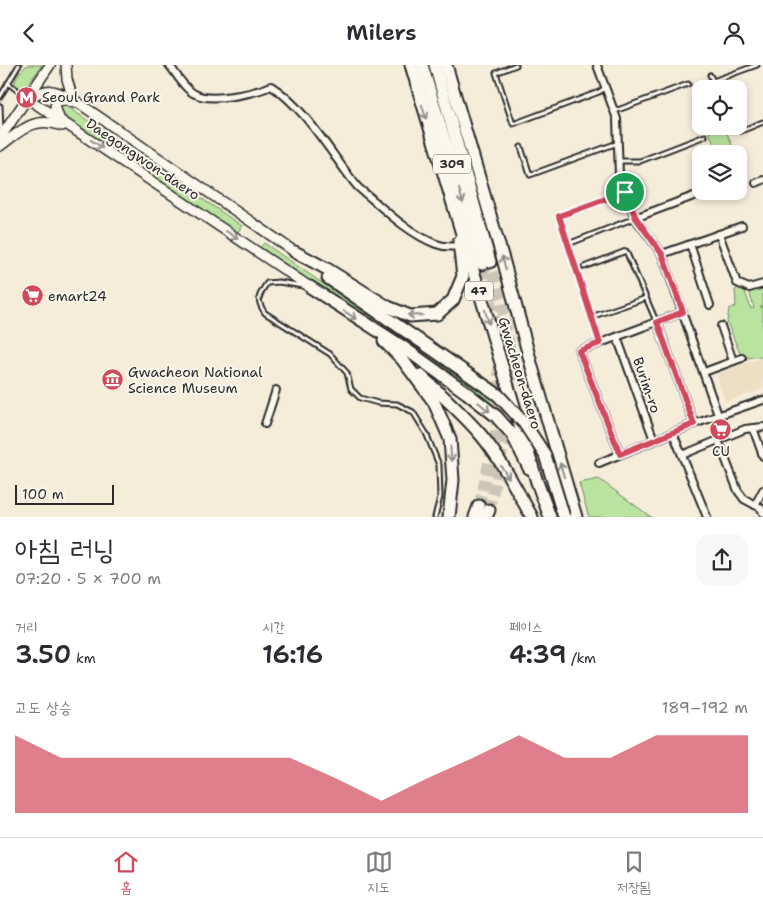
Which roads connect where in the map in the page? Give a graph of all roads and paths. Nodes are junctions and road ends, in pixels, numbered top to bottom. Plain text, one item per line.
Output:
1 (19, 65) edge
2 (50, 65) edge
3 (66, 65) edge
4 (169, 65) edge
5 (411, 65) edge
6 (422, 65) edge
7 (436, 65) edge
8 (446, 65) edge
9 (516, 65) edge
10 (597, 65) edge
11 (756, 65) edge
12 (710, 75) dead end
13 (8, 83) junction
14 (688, 84) dead end
15 (605, 88) junction
16 (0, 97) edge
17 (27, 98) junction
18 (73, 99) junction
19 (0, 106) edge
20 (84, 106) junction
21 (616, 111) junction
22 (60, 121) junction
23 (763, 122) edge
24 (747, 129) edge
25 (80, 133) junction
26 (705, 136) dead end
27 (0, 140) edge
28 (618, 144) junction
29 (521, 147) dead end
30 (618, 161) junction
31 (625, 192) junction
32 (692, 197) edge
33 (636, 218) junction
34 (742, 226) dead end
35 (460, 228) junction
36 (719, 234) junction
37 (690, 244) junction
38 (568, 245) junction
39 (459, 246) junction
40 (296, 252) junction
41 (662, 254) junction
42 (584, 267) dead end
43 (763, 284) edge
44 (310, 287) junction
45 (646, 298) junction
46 (710, 305) dead end
47 (683, 312) junction
48 (591, 317) junction
49 (657, 322) junction
50 (720, 326) dead end
51 (370, 327) junction
52 (617, 337) junction
53 (600, 343) junction
54 (742, 358) dead end
55 (402, 359) junction
56 (733, 361) junction
57 (704, 372) junction
58 (276, 391) dead end
59 (763, 400) edge
60 (718, 415) junction
61 (265, 424) dead end
62 (694, 424) junction
63 (763, 427) edge
64 (753, 428) junction
65 (673, 433) junction
66 (718, 440) junction
67 (654, 441) junction
68 (620, 454) junction
69 (682, 455) junction
70 (763, 456) edge
71 (599, 463) dead end
72 (537, 482) junction
73 (763, 490) edge
74 (755, 505) junction
75 (763, 513) edge
76 (435, 517) edge
77 (449, 517) edge
78 (532, 517) edge
79 (550, 517) edge
80 (564, 517) edge
81 (576, 517) edge
82 (706, 517) edge

1 - 13 lane
2 - 17 street
3 - 18 street
4 - 39 street
5 -> 35 highway, Gwacheon-daero / 47
6 -> 7 highway, 309
81 -> 8 highway, Gwacheon-daero / 47
9 - 15 lane
10 - 15 street
11 - 12 lane
13 - 16 lane
13 - 17 lane
14 - 21 lane
15 - 21 street
17 - 18 street, Daegongwon-daero
17 - 22 street, Daegongwon-daero
17 - 27 street
18 - 20 street, Daegongwon-daero
19 - 27 lane
20 - 22 street
20 - 40 street, Daegongwon-daero
21 - 28 street
22 - 25 street, Daegongwon-daero
23 - 24 lane
25 - 27 street
25 -> 44 street, Daegongwon-daero
26 - 30 lane
28 - 29 lane
28 - 30 street
30 - 31 street
31 - 33 street
31 - 38 lane
32 - 33 street
33 - 38 lane
33 - 41 street
34 - 36 street
35 - 39 highway
35 -> 72 highway, Gwacheon-daero / 47
36 - 37 street
36 - 43 street
37 - 41 street
37 - 46 street
38 - 48 lane
39 -> 40 highway
40 - 80 highway, bridge
41 - 47 street
42 - 45 lane
44 -> 51 highway
44 - 76 lane
45 - 48 lane
45 - 49 lane
47 - 49 street
47 - 57 street
48 - 53 lane
49 - 52 street
49 - 62 street
50 - 56 street
51 - 55 highway
51 -> 72 highway
52 - 53 street
52 - 67 street, Burim-ro
53 - 68 street
54 - 56 street
55 -> 77 highway
55 -> 78 highway
56 - 57 street
57 - 60 street
58 - 61 street
59 - 60 street
60 - 62 street
62 - 65 street
63 - 64 street
64 - 66 street
64 - 70 street
65 - 67 street
65 - 69 street
66 - 69 street
66 - 74 street
67 - 68 street
68 - 71 street
69 - 82 street
72 - 79 highway, Gwacheon-daero / 47
73 - 74 street
74 - 75 street

